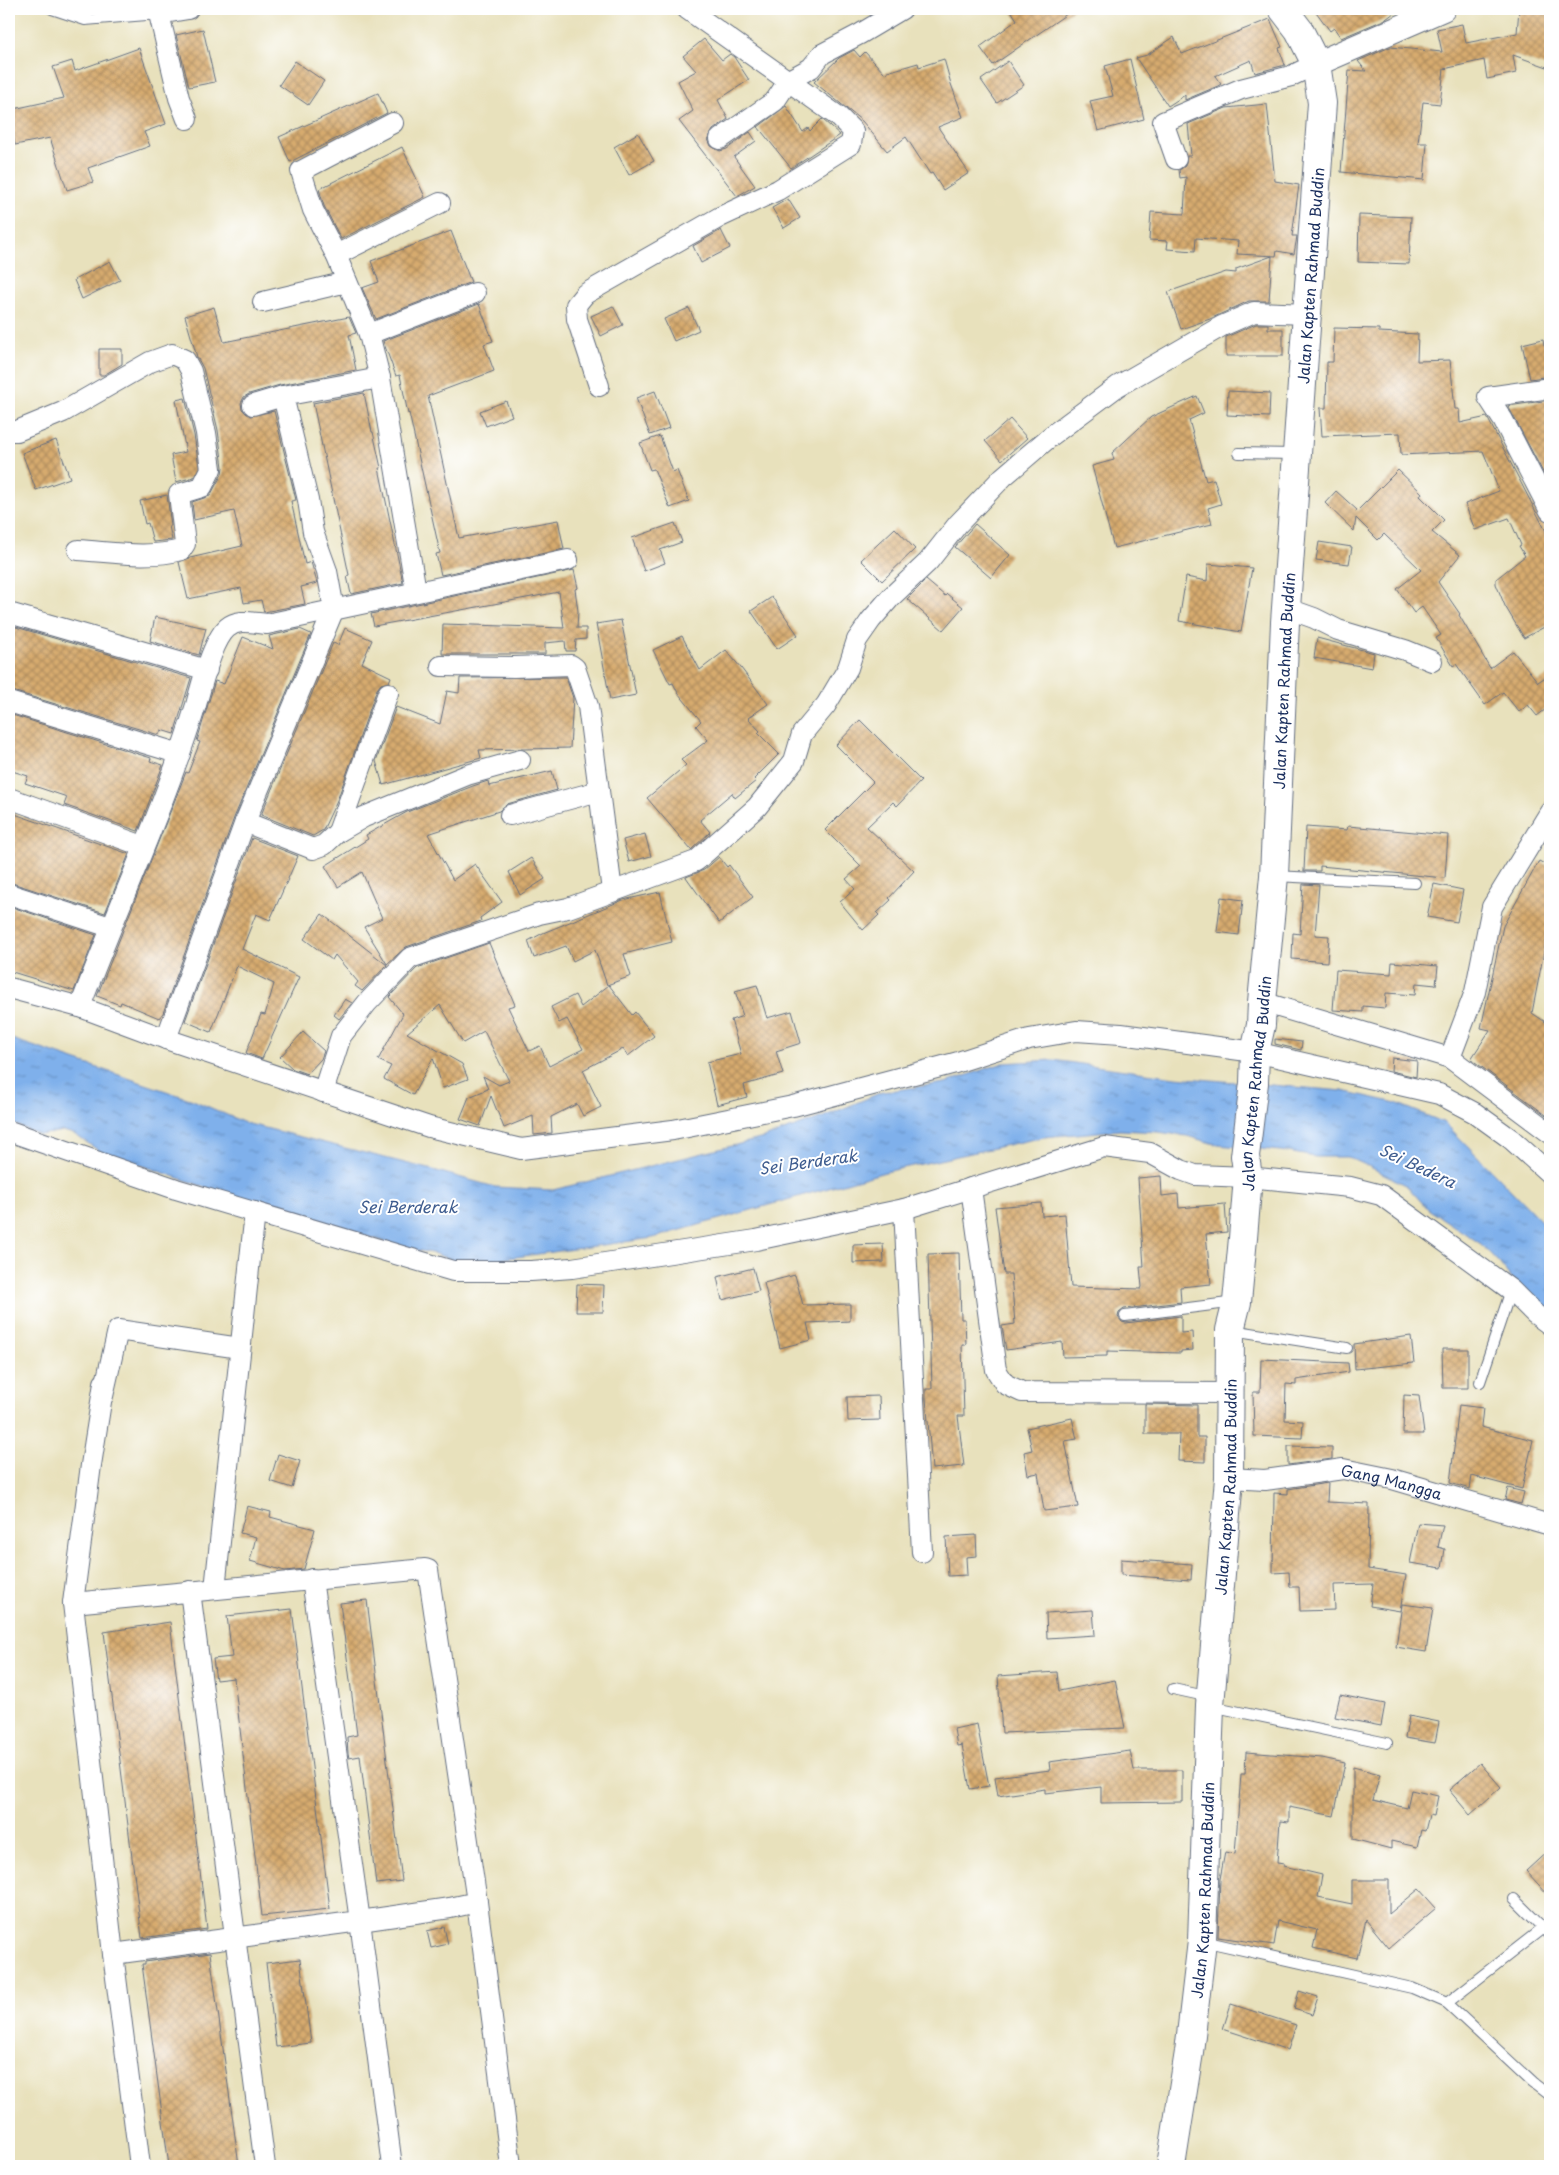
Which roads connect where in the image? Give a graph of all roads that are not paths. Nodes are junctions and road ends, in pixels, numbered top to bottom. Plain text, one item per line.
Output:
1 (52, 9) edge
2 (188, 9) edge
3 (688, 9) edge
4 (902, 9) edge
5 (1283, 9) edge
6 (1443, 9) edge
7 (158, 11) edge
8 (1316, 64) junction
9 (789, 80) junction
10 (187, 119) dead end
11 (393, 123) dead end
12 (720, 139) dead end
13 (1176, 159) dead end
14 (440, 203) dead end
15 (336, 255) junction
16 (347, 282) junction
17 (475, 293) dead end
18 (263, 302) dead end
19 (1307, 314) junction
20 (369, 334) junction
21 (380, 378) junction
22 (599, 386) dead end
23 (1550, 388) edge
24 (282, 396) junction
25 (253, 405) dead end
26 (9, 431) edge
27 (1240, 453) dead end
28 (1295, 454) junction
29 (1550, 511) edge
30 (78, 550) dead end
31 (568, 560) dead end
32 (416, 591) junction
33 (1286, 608) junction
34 (334, 609) junction
35 (9, 614) edge
36 (1432, 661) dead end
37 (441, 666) dead end
38 (207, 670) junction
39 (388, 693) dead end
40 (9, 702) edge
41 (180, 754) junction
42 (520, 760) dead end
43 (599, 791) junction
44 (9, 798) edge
45 (1550, 812) edge
46 (510, 815) dead end
47 (245, 822) junction
48 (338, 832) junction
49 (143, 846) junction
50 (1274, 876) junction
51 (1415, 883) dead end
52 (612, 891) junction
53 (9, 894) edge
54 (110, 927) junction
55 (9, 988) edge
56 (1262, 1002) junction
57 (80, 1007) junction
58 (166, 1039) junction
59 (1255, 1052) junction
60 (1450, 1058) junction
61 (323, 1092) junction
62 (9, 1131) edge
63 (1550, 1133) edge
64 (1247, 1167) junction
65 (1550, 1174) edge
66 (971, 1188) junction
67 (904, 1209) junction
68 (254, 1212) junction
69 (1511, 1290) junction
70 (1237, 1302) junction
71 (1125, 1316) dead end
72 (1550, 1325) edge
73 (1230, 1330) junction
74 (240, 1348) junction
75 (1347, 1348) dead end
76 (1480, 1382) dead end
77 (1229, 1393) junction
78 (1229, 1478) junction
79 (1550, 1526) edge
80 (922, 1552) dead end
81 (312, 1579) junction
82 (215, 1589) junction
83 (190, 1591) junction
84 (73, 1603) junction
85 (1173, 1689) dead end
86 (1211, 1701) junction
87 (1387, 1743) dead end
88 (1514, 1899) dead end
89 (477, 1902) junction
90 (360, 1921) junction
91 (1547, 1932) edge
92 (234, 1936) junction
93 (1202, 1941) junction
94 (113, 1954) junction
95 (1447, 2003) junction
96 (1550, 2096) edge
97 (140, 2166) edge
98 (265, 2166) edge
99 (392, 2166) edge
100 (511, 2166) edge
101 (1171, 2166) edge

1 - 7 lane
2 - 7 street
3 - 9 street
4 - 9 street
5 - 8 main road, Jalan Kapten Rahmad Buddin
6 - 8 street
7 - 10 street
8 - 13 street
8 - 19 main road, Jalan Kapten Rahmad Buddin
9 - 12 street
9 - 22 street
11 - 15 street
14 - 15 street
15 - 16 street
16 - 18 street
16 - 20 street
17 - 20 street
19 - 28 main road, Jalan Kapten Rahmad Buddin
19 - 52 street
20 - 21 street
21 - 24 street
21 - 32 street
23 - 29 street
24 - 25 street
24 - 34 street
26 - 30 street
27 - 28 lane
28 - 33 main road, Jalan Kapten Rahmad Buddin
31 - 32 street
32 - 34 street
33 - 36 street
33 - 50 main road, Jalan Kapten Rahmad Buddin
34 - 38 street
34 - 47 street
35 - 38 street
37 - 43 street
38 - 41 street
39 - 48 street
40 - 41 street
41 - 49 street
42 - 48 street
43 - 46 street
43 - 52 street
44 - 49 street
45 - 60 street
47 - 48 street
47 - 58 street
49 - 54 street
50 - 51 lane
50 - 56 main road, Jalan Kapten Rahmad Buddin
52 - 61 street
53 - 54 street
54 - 57 street
55 - 57 street
56 - 59 main road, Jalan Kapten Rahmad Buddin
56 - 60 street
57 - 58 street
58 - 61 street
59 - 61 street
59 - 64 main road, Jalan Kapten Rahmad Buddin
59 - 65 street
60 - 63 street
62 - 68 street
64 - 66 street
64 - 69 street
64 - 70 main road, Jalan Kapten Rahmad Buddin
66 - 67 street
66 - 77 street
67 - 68 street
67 - 80 street
68 - 74 street
69 - 72 street
69 - 76 lane
70 - 71 lane
70 - 73 main road, Jalan Kapten Rahmad Buddin
73 - 75 lane
73 - 77 main road, Jalan Kapten Rahmad Buddin
74 - 82 street
74 - 84 street
77 - 78 main road, Jalan Kapten Rahmad Buddin
78 - 79 street, Gang Mangga
78 - 86 main road, Jalan Kapten Rahmad Buddin
81 - 82 street
81 - 89 street
81 - 90 street
82 - 83 street
83 - 84 street
83 - 92 street
84 - 94 street
85 - 86 lane
86 - 87 lane
86 - 93 main road, Jalan Kapten Rahmad Buddin
88 - 91 lane
89 - 90 street
89 - 100 street
90 - 92 street
90 - 99 street
91 - 95 lane
92 - 94 street
92 - 98 street
93 - 95 lane
93 - 101 main road, Jalan Kapten Rahmad Buddin
94 - 97 street
95 - 96 lane

